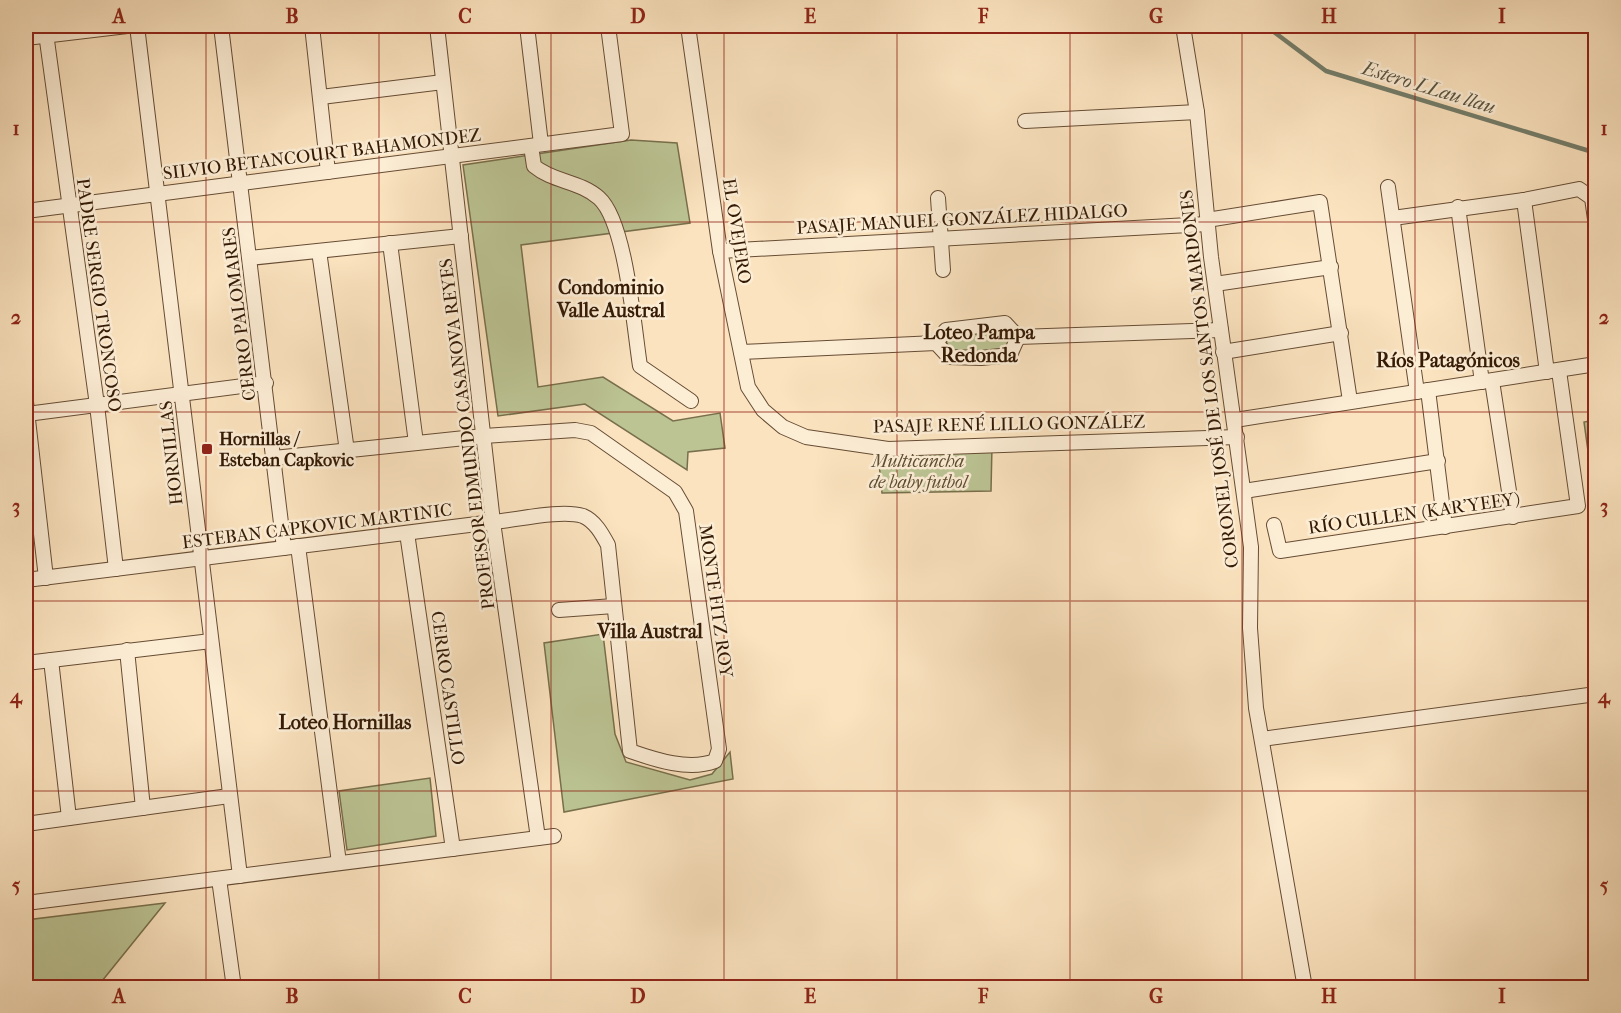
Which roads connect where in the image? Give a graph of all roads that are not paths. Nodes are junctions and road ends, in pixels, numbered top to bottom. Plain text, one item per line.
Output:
1 (127, 26) edge
2 (137, 26) edge
3 (221, 26) edge
4 (316, 26) edge
5 (437, 26) edge
6 (527, 26) edge
7 (608, 26) edge
8 (688, 26) edge
9 (1183, 26) edge
10 (45, 30) edge
11 (26, 38) edge
12 (443, 82) junction
13 (321, 97) junction
14 (1197, 112) junction
15 (1025, 121) dead end
16 (536, 145) junction
17 (452, 156) junction
18 (328, 172) junction
19 (241, 183) junction
20 (1388, 187) dead end
21 (157, 194) junction
22 (938, 198) dead end
23 (1524, 200) junction
24 (69, 205) junction
25 (1458, 207) junction
26 (26, 211) edge
27 (1393, 218) junction
28 (1207, 222) junction
29 (1596, 226) edge
30 (461, 236) junction
31 (942, 238) junction
32 (390, 243) junction
33 (319, 251) junction
34 (720, 251) junction
35 (250, 258) junction
36 (1331, 267) junction
37 (943, 270) dead end
38 (1215, 284) junction
39 (1221, 330) junction
40 (1341, 333) junction
41 (1018, 338) junction
42 (936, 343) junction
43 (741, 352) junction
44 (1223, 352) junction
45 (1596, 364) edge
46 (1553, 371) junction
47 (1487, 381) junction
48 (266, 383) junction
49 (1423, 391) junction
50 (182, 394) junction
51 (691, 401) dead end
52 (1350, 401) junction
53 (97, 405) junction
54 (26, 408) edge
55 (1235, 420) junction
56 (783, 427) joint
57 (484, 436) junction
58 (1237, 437) junction
59 (416, 443) junction
60 (347, 451) junction
61 (274, 458) junction
62 (1438, 461) junction
63 (1244, 491) junction
64 (1513, 517) junction
65 (493, 522) junction
66 (1274, 525) dead end
67 (1445, 527) junction
68 (407, 533) junction
69 (298, 546) junction
70 (284, 548) junction
71 (201, 559) junction
72 (116, 569) junction
73 (46, 578) junction
74 (26, 580) edge
75 (614, 606) junction
76 (559, 610) dead end
77 (211, 641) junction
78 (127, 650) junction
79 (51, 660) junction
80 (26, 663) edge
81 (1596, 694) edge
82 (1262, 739) junction
83 (630, 750) joint
84 (229, 796) junction
85 (143, 808) junction
86 (69, 818) junction
87 (26, 824) edge
88 (554, 836) dead end
89 (538, 838) junction
90 (453, 849) junction
91 (339, 863) junction
92 (240, 876) junction
93 (219, 879) junction
94 (26, 903) edge
95 (234, 987) edge
96 (1305, 987) edge

1 - 10 street
2 - 21 street, HORNILLAS
3 - 19 street, CERRO PALOMARES
4 - 13 street
5 - 12 street, PROFESOR EDMUNDO CASANOVA REYES
6 - 16 street
7 - 16 street, SILVIO BETANCOURT BAHAMONDEZ
8 - 34 street, EL OVEJERO
9 - 14 street, CORONEL JOSÉ DE LOS SANTOS MARDONES
10 - 11 street
10 - 24 street, PADRE SERGIO TRONCOSO
12 - 13 street
12 - 17 street, PROFESOR EDMUNDO CASANOVA REYES
13 - 18 street
14 - 15 street
14 - 28 street, CORONEL JOSÉ DE LOS SANTOS MARDONES
16 - 17 street, SILVIO BETANCOURT BAHAMONDEZ
16 - 51 street
17 - 18 street, SILVIO BETANCOURT BAHAMONDEZ
17 - 30 street, PROFESOR EDMUNDO CASANOVA REYES
18 - 19 street, SILVIO BETANCOURT BAHAMONDEZ
19 - 21 street, SILVIO BETANCOURT BAHAMONDEZ
19 - 35 street, CERRO PALOMARES
20 - 27 street
21 - 24 street, SILVIO BETANCOURT BAHAMONDEZ
21 - 50 street, HORNILLAS
22 - 31 street
23 - 25 street
23 - 29 street
23 - 46 street
24 - 26 street, SILVIO BETANCOURT BAHAMONDEZ
24 - 53 street, PADRE SERGIO TRONCOSO
25 - 27 street
25 - 47 street
27 - 49 street
28 - 31 street, PASAJE MANUEL GONZÁLEZ HIDALGO
28 - 36 street, PASAJE MANUEL GONZÁLEZ HIDALGO
28 - 38 street, CORONEL JOSÉ DE LOS SANTOS MARDONES
30 - 32 street
30 - 57 street, PROFESOR EDMUNDO CASANOVA REYES
31 - 34 street, PASAJE MANUEL GONZÁLEZ HIDALGO
31 - 37 street
32 - 33 street
32 - 59 street
33 - 35 street
33 - 60 street
34 - 43 street, EL OVEJERO
35 - 48 street, CERRO PALOMARES
36 - 38 street
36 - 40 street
38 - 39 street, CORONEL JOSÉ DE LOS SANTOS MARDONES
39 - 41 street
39 - 44 street, CORONEL JOSÉ DE LOS SANTOS MARDONES
40 - 44 street
40 - 52 street
41 - 42 street
41 - 42 street
42 - 43 street
43 - 56 street, EL OVEJERO
44 - 55 street, CORONEL JOSÉ DE LOS SANTOS MARDONES
45 - 46 street
46 - 47 street
46 - 64 street, RÍO CULLEN (KAR'YEEY)
47 - 49 street
47 - 64 street
48 - 50 street
48 - 61 street, CERRO PALOMARES
49 - 52 street
49 - 62 street
50 - 53 street
50 - 71 street, HORNILLAS
52 - 55 street
53 - 54 street
53 - 72 street, PADRE SERGIO TRONCOSO
54 - 73 street
55 - 58 street, CORONEL JOSÉ DE LOS SANTOS MARDONES
56 - 58 street, PASAJE RENÉ LILLO GONZÁLEZ
57 - 59 street, MONTE FITZ ROY
57 - 65 street, PROFESOR EDMUNDO CASANOVA REYES
57 - 83 street, MONTE FITZ ROY
58 - 63 street, CORONEL JOSÉ DE LOS SANTOS MARDONES
59 - 60 street, MONTE FITZ ROY
60 - 61 street, MONTE FITZ ROY
61 - 70 street, CERRO PALOMARES
62 - 63 street
62 - 67 street
63 - 82 street, CORONEL JOSÉ DE LOS SANTOS MARDONES
64 - 67 street, RÍO CULLEN (KAR'YEEY)
65 - 68 street, ESTEBAN CAPKOVIC MARTINIC
65 - 75 street, ESTEBAN CAPKOVIC MARTINIC
65 - 89 street, PROFESOR EDMUNDO CASANOVA REYES
66 - 67 street, RÍO CULLEN (KAR'YEEY)
68 - 69 street, ESTEBAN CAPKOVIC MARTINIC
68 - 90 street, CERRO CASTILLO
69 - 70 street, ESTEBAN CAPKOVIC MARTINIC
69 - 91 street
70 - 71 street, ESTEBAN CAPKOVIC MARTINIC
71 - 72 street, ESTEBAN CAPKOVIC MARTINIC
71 - 77 street, HORNILLAS
72 - 73 street, ESTEBAN CAPKOVIC MARTINIC
73 - 74 street, ESTEBAN CAPKOVIC MARTINIC
75 - 76 street
75 - 83 street, ESTEBAN CAPKOVIC MARTINIC
77 - 78 street
77 - 84 street, HORNILLAS
78 - 79 street
78 - 85 street
79 - 80 street
79 - 86 street
81 - 82 street
82 - 96 street, CORONEL JOSÉ DE LOS SANTOS MARDONES
84 - 85 street
84 - 92 street, HORNILLAS
85 - 86 street
86 - 87 street
88 - 89 street
89 - 90 street
90 - 91 street
91 - 92 street
92 - 93 street
93 - 94 street
93 - 95 street

